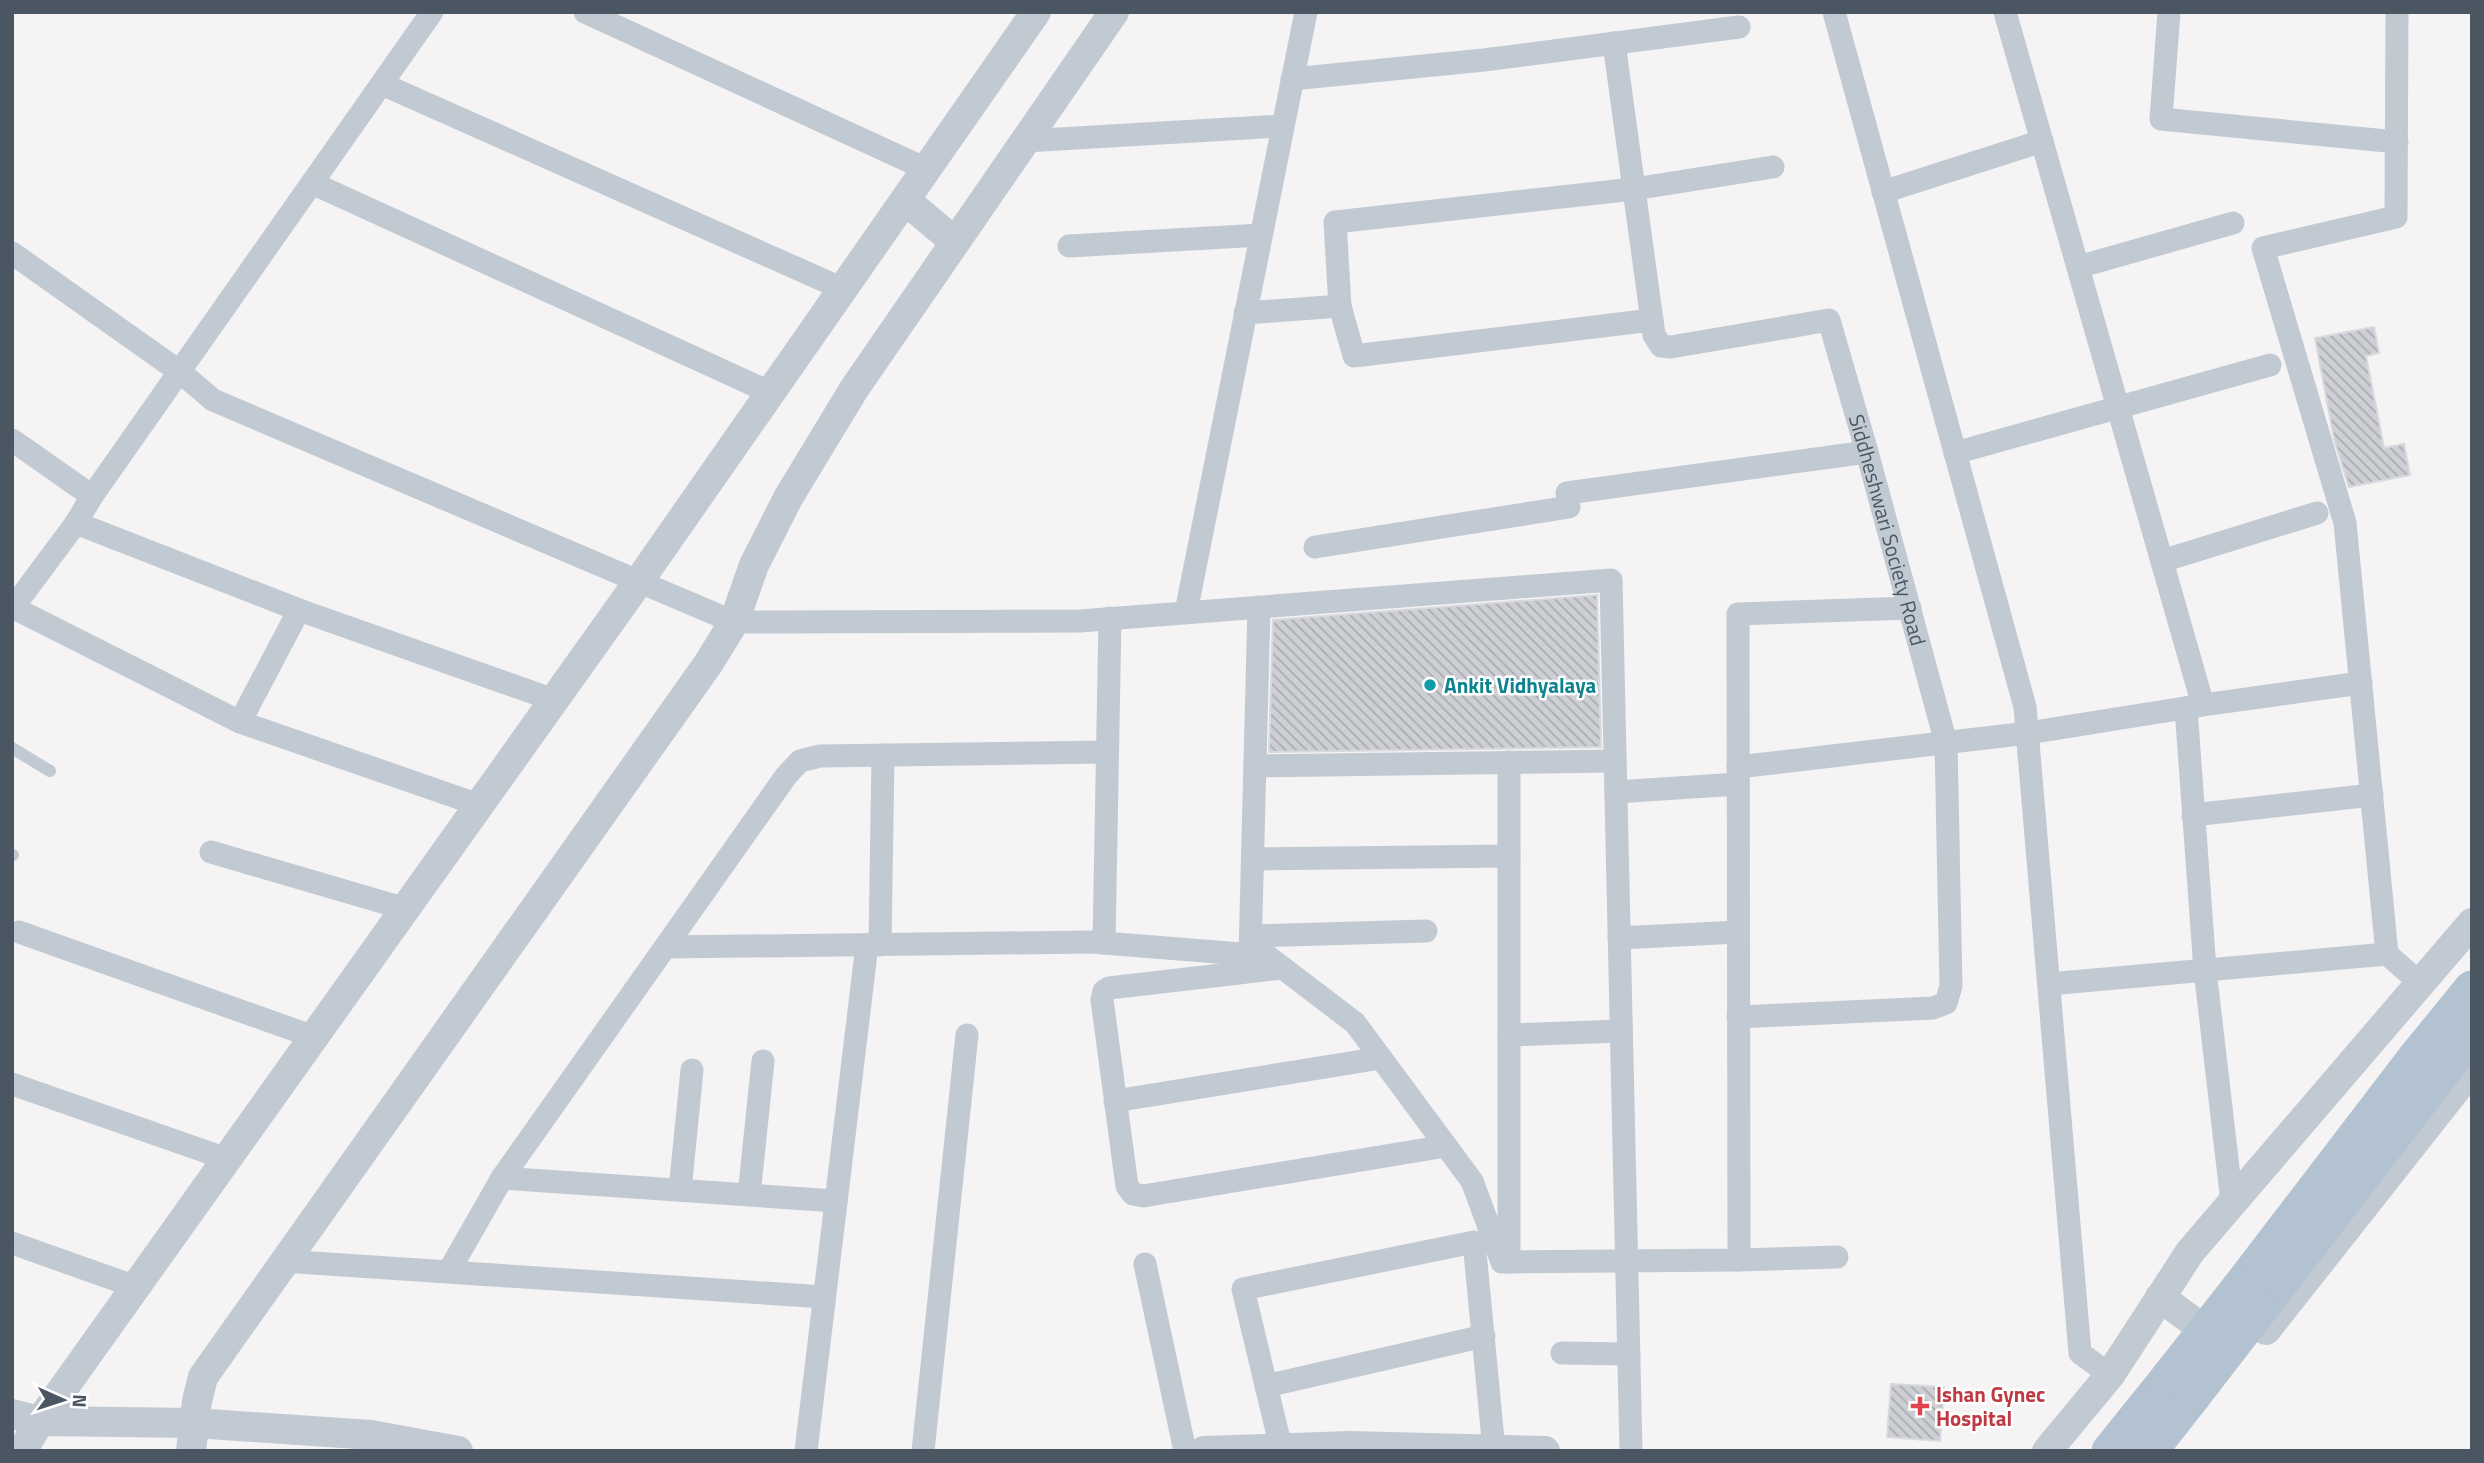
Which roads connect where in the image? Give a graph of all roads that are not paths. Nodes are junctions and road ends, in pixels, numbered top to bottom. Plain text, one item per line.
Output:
1 (432, 12) edge
2 (585, 12) edge
3 (1114, 12) edge
4 (1306, 12) edge
5 (1834, 12) edge
6 (2005, 12) edge
7 (2169, 12) edge
8 (2397, 12) edge
9 (1035, 13) edge
10 (1739, 27) dead end
11 (1614, 43) junction
12 (1292, 79) junction
13 (382, 84) junction
14 (1282, 126) junction
15 (1025, 141) junction
16 (2042, 141) junction
17 (2397, 142) junction
18 (1773, 167) dead end
19 (926, 169) junction
20 (312, 183) junction
21 (1634, 189) junction
22 (1883, 192) junction
23 (905, 200) junction
24 (2233, 223) dead end
25 (1261, 235) junction
26 (955, 242) junction
27 (1069, 246) dead end
28 (12, 253) edge
29 (2078, 267) junction
30 (843, 289) junction
31 (1340, 306) junction
32 (1245, 313) junction
33 (1652, 320) junction
34 (2270, 365) dead end
35 (180, 372) junction
36 (769, 392) junction
37 (2118, 407) junction
38 (12, 440) edge
39 (1867, 452) junction
40 (1955, 453) junction
41 (92, 496) junction
42 (2317, 513) dead end
43 (76, 523) junction
44 (1315, 547) dead end
45 (2162, 561) junction
46 (639, 581) junction
47 (1259, 607) junction
48 (13, 608) edge
49 (1910, 608) junction
50 (299, 610) junction
51 (1186, 612) junction
52 (1110, 618) junction
53 (734, 622) junction
54 (2361, 683) junction
55 (554, 700) junction
56 (2194, 706) junction
57 (240, 722) junction
58 (2028, 733) junction
59 (1946, 743) junction
60 (12, 748) edge
61 (1107, 752) junction
62 (883, 755) junction
63 (1615, 761) junction
64 (1509, 762) junction
65 (1255, 766) junction
66 (50, 771) dead end
67 (1738, 775) junction
68 (1616, 792) junction
69 (2372, 795) junction
70 (479, 805) junction
71 (2193, 815) junction
72 (211, 852) dead end
73 (1509, 856) junction
74 (1253, 859) junction
75 (405, 909) junction
76 (2472, 923) edge
77 (1426, 931) dead end
78 (19, 932) dead end
79 (1738, 932) junction
80 (1619, 938) junction
81 (1104, 943) junction
82 (874, 945) junction
83 (1251, 945) junction
84 (667, 947) junction
85 (2387, 954) junction
86 (1282, 968) junction
87 (2205, 970) junction
88 (2049, 984) junction
89 (2421, 984) junction
90 (2472, 989) edge
91 (1738, 1017) junction
92 (1621, 1031) junction
93 (2472, 1034) edge
94 (967, 1035) dead end
95 (1509, 1035) junction
96 (314, 1037) junction
97 (1381, 1058) junction
98 (763, 1061) dead end
99 (2472, 1069) edge
100 (692, 1070) dead end
101 (12, 1084) edge
102 (1115, 1101) junction
103 (1446, 1146) junction
104 (227, 1159) junction
105 (502, 1178) junction
106 (680, 1190) junction
107 (749, 1195) junction
108 (836, 1201) junction
109 (2232, 1202) junction
110 (12, 1243) edge
111 (1837, 1256) dead end
112 (1739, 1260) junction
113 (283, 1261) junction
114 (1509, 1262) junction
115 (1627, 1262) junction
116 (1145, 1264) dead end
117 (449, 1271) junction
118 (136, 1287) junction
119 (824, 1297) junction
120 (2160, 1297) junction
121 (2250, 1298) junction
122 (1484, 1336) junction
123 (1562, 1353) dead end
124 (1629, 1354) junction
125 (2243, 1359) junction
126 (2110, 1375) junction
127 (1266, 1386) junction
128 (2181, 1387) junction
129 (26, 1418) edge
130 (193, 1437) edge
131 (1281, 1448) junction
132 (1419, 1449) edge
133 (1494, 1450) edge
134 (22, 1451) edge
135 (458, 1451) edge
136 (806, 1451) edge
137 (923, 1451) edge
138 (1185, 1451) edge
139 (1204, 1451) edge
140 (1545, 1451) edge
141 (1631, 1451) edge
142 (2047, 1451) edge
143 (2110, 1451) edge
144 (2149, 1451) edge
145 (2171, 1451) edge

1 - 13 street
2 - 19 street
3 - 15 street
4 - 12 street
5 - 22 street
6 - 16 street
7 - 17 street
8 - 17 street
9 - 19 street
10 - 11 street
11 - 12 street
11 - 21 street
12 - 14 street
13 - 20 street
13 - 30 street
14 - 15 street
14 - 25 street
15 - 26 street
16 - 22 street
16 - 29 street
17 - 54 street
18 - 21 street
19 - 23 street
20 - 35 street
20 - 36 street
21 - 31 street
21 - 33 street
22 - 40 street
23 - 26 street
23 - 30 street
24 - 29 street
25 - 27 street
25 - 32 street
26 - 53 street
28 - 35 street
29 - 37 street
30 - 36 street
31 - 32 street
31 - 33 street
32 - 51 street
33 - 39 street, Siddheshwari Society Road
34 - 37 street
35 - 41 street
35 - 46 street
36 - 46 street
37 - 40 street
37 - 45 street
38 - 41 street
39 - 44 street
39 - 49 street, Siddheshwari Society Road
40 - 58 street
41 - 43 street
42 - 45 street
43 - 48 street
43 - 50 street
45 - 56 street
46 - 53 street
46 - 55 street
47 - 51 street
47 - 63 street
47 - 65 street
48 - 57 street
49 - 59 street, Siddheshwari Society Road
49 - 67 street
50 - 55 street
50 - 57 street
51 - 52 street
52 - 53 street
52 - 61 street
53 - 113 street
54 - 56 street
54 - 69 street
55 - 70 street
56 - 58 street
56 - 71 street
57 - 70 street
58 - 59 street
58 - 88 street
59 - 67 street
59 - 91 street, Siddheshwari Society Road
60 - 66 lane
61 - 62 street
61 - 81 street
62 - 82 street
62 - 84 street
63 - 64 street
63 - 68 street
64 - 65 street
64 - 73 street
65 - 74 street
67 - 68 street
67 - 79 street
68 - 80 street
69 - 71 street
69 - 85 street
70 - 75 street
71 - 87 street
72 - 75 street
73 - 74 street
73 - 95 street
74 - 83 street
75 - 96 street
76 - 89 street
77 - 83 street
78 - 96 street
79 - 80 street
79 - 91 street
80 - 92 street
81 - 82 street
81 - 83 street
82 - 84 street
82 - 108 street
83 - 86 street
84 - 105 street
85 - 87 street
85 - 89 street
86 - 97 street
86 - 102 street
87 - 88 street
87 - 109 street
88 - 126 street
89 - 109 street
90 - 121 main road
91 - 112 street
92 - 95 street
92 - 115 street
93 - 121 main road
94 - 137 street
95 - 114 street
96 - 104 street
97 - 102 street
97 - 103 street
98 - 107 street
99 - 125 street
100 - 106 street
101 - 104 street
102 - 103 street
103 - 114 street
104 - 118 street
105 - 106 street
105 - 117 street
106 - 107 street
107 - 108 street
108 - 119 street
109 - 120 street
110 - 118 street
111 - 112 street
112 - 115 street
113 - 117 street
113 - 130 street
114 - 115 street
115 - 124 street
116 - 138 street
117 - 119 street
118 - 129 street
119 - 136 street
120 - 125 street
120 - 126 street
121 - 128 main road, bridge
122 - 127 street
122 - 127 street
122 - 133 street
123 - 124 street
124 - 141 street
125 - 145 street
126 - 142 street
127 - 131 street
128 - 143 main road
128 - 144 main road
129 - 130 street
129 - 134 street
130 - 135 street
131 - 132 street
131 - 139 street
132 - 133 street
133 - 140 street

